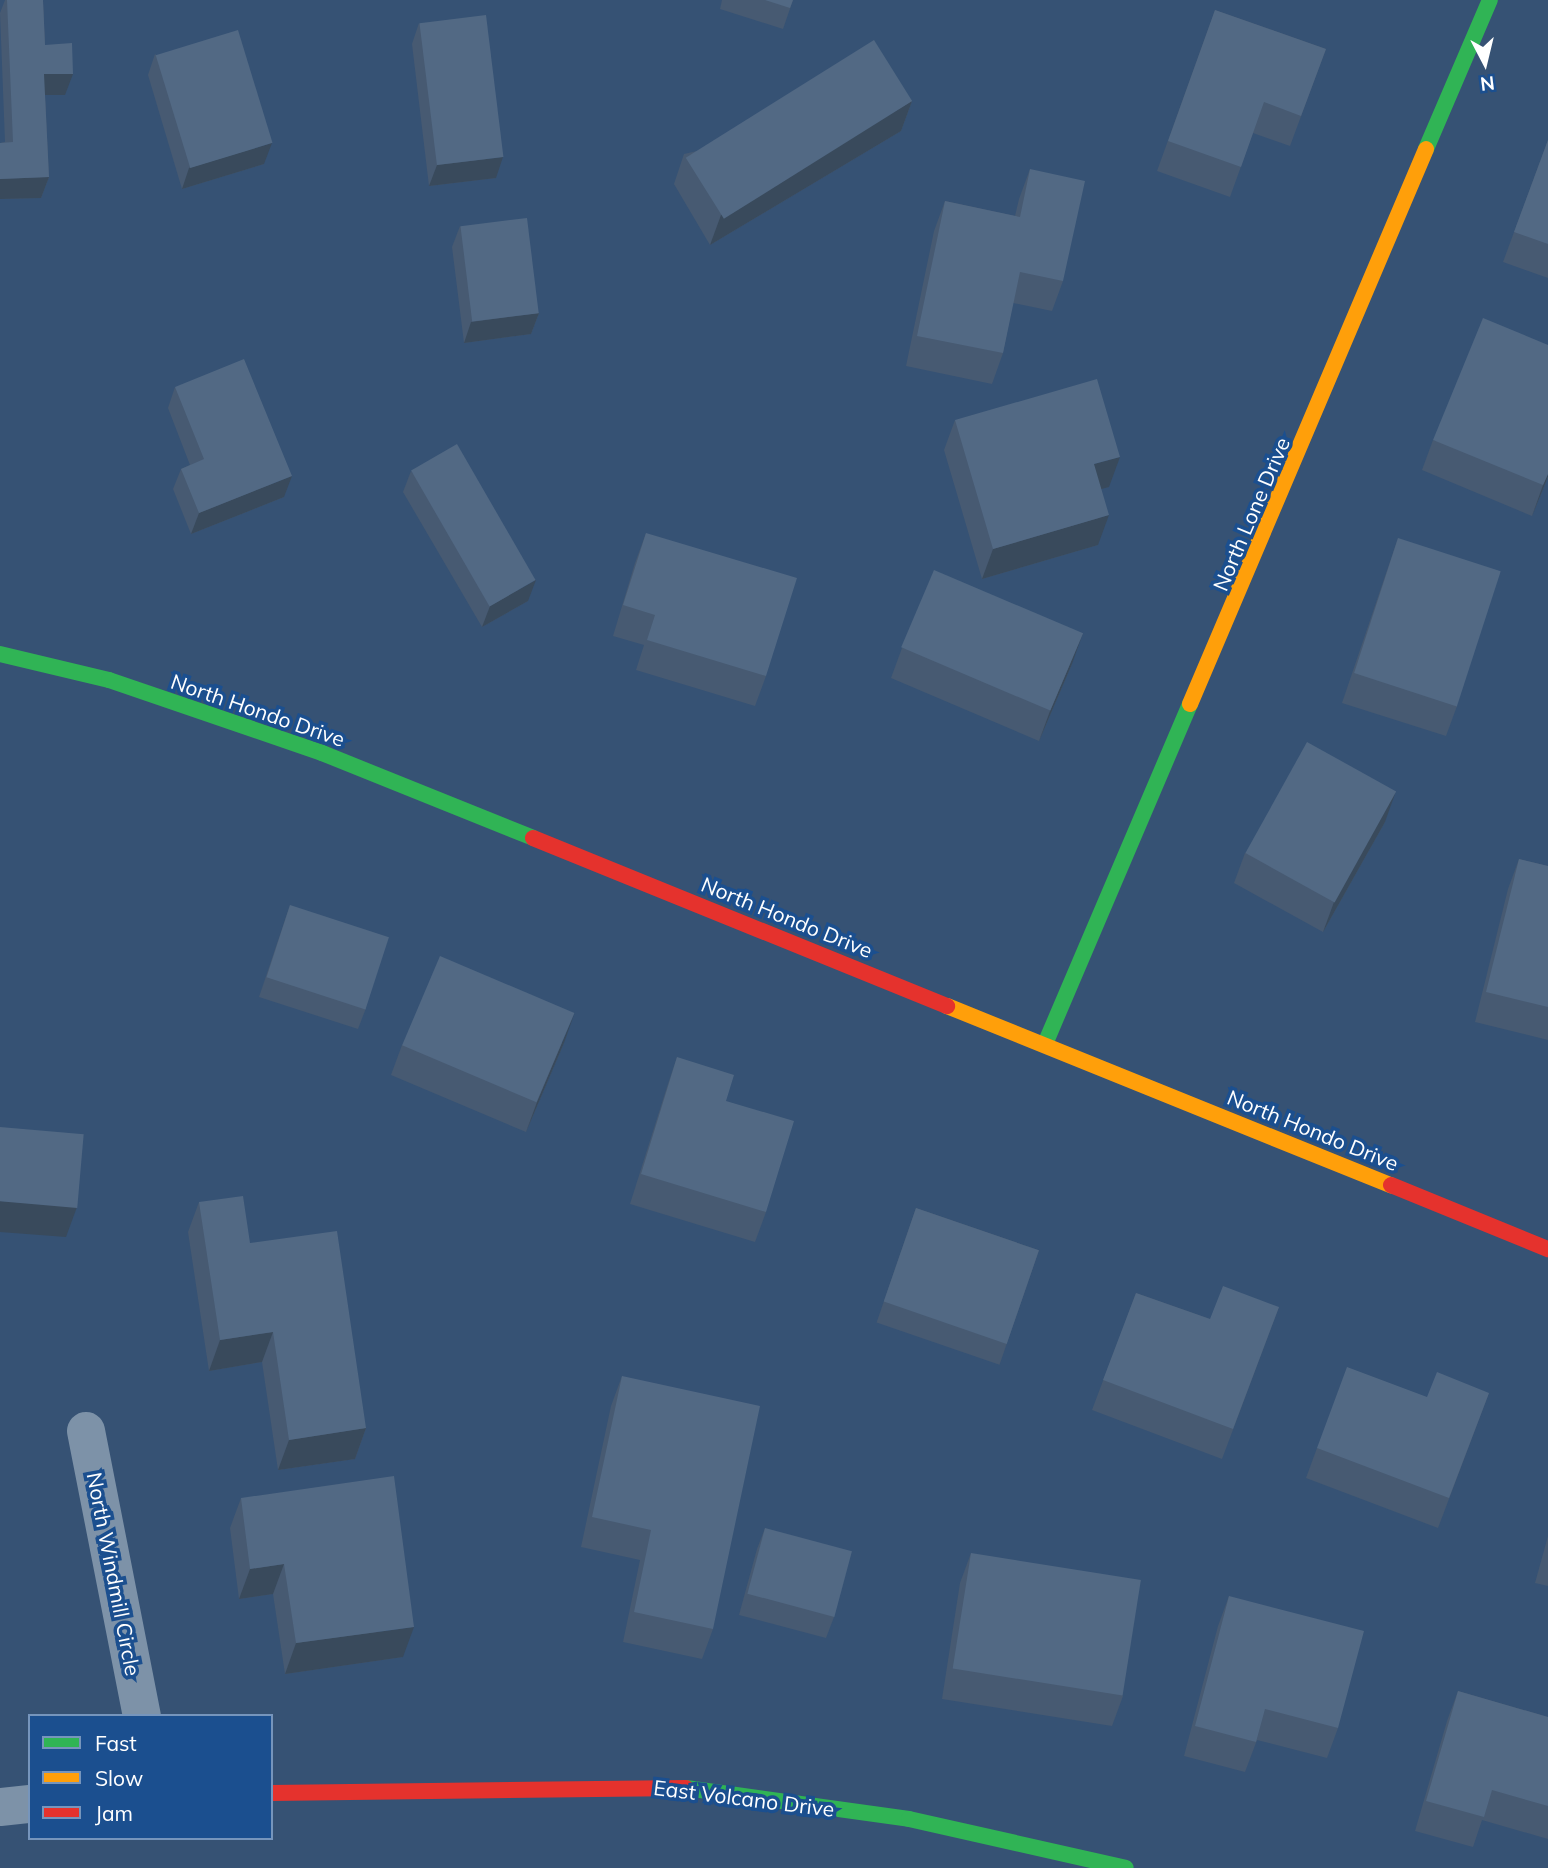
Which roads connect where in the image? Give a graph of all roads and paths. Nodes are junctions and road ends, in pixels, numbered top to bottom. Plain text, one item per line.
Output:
1 (1490, 0) edge
2 (0, 654) edge
3 (1045, 1044) junction
4 (1548, 1249) edge
5 (86, 1432) dead end
6 (142, 1714) edge
7 (273, 1793) edge
8 (28, 1804) edge
9 (0, 1807) edge
10 (1126, 1868) edge

1 - 3 street, North Lone Drive
2 - 3 street, North Hondo Drive
3 - 4 street, North Hondo Drive
5 - 6 street, North Windmill Circle
7 - 10 street, East Volcano Drive
8 - 9 street

